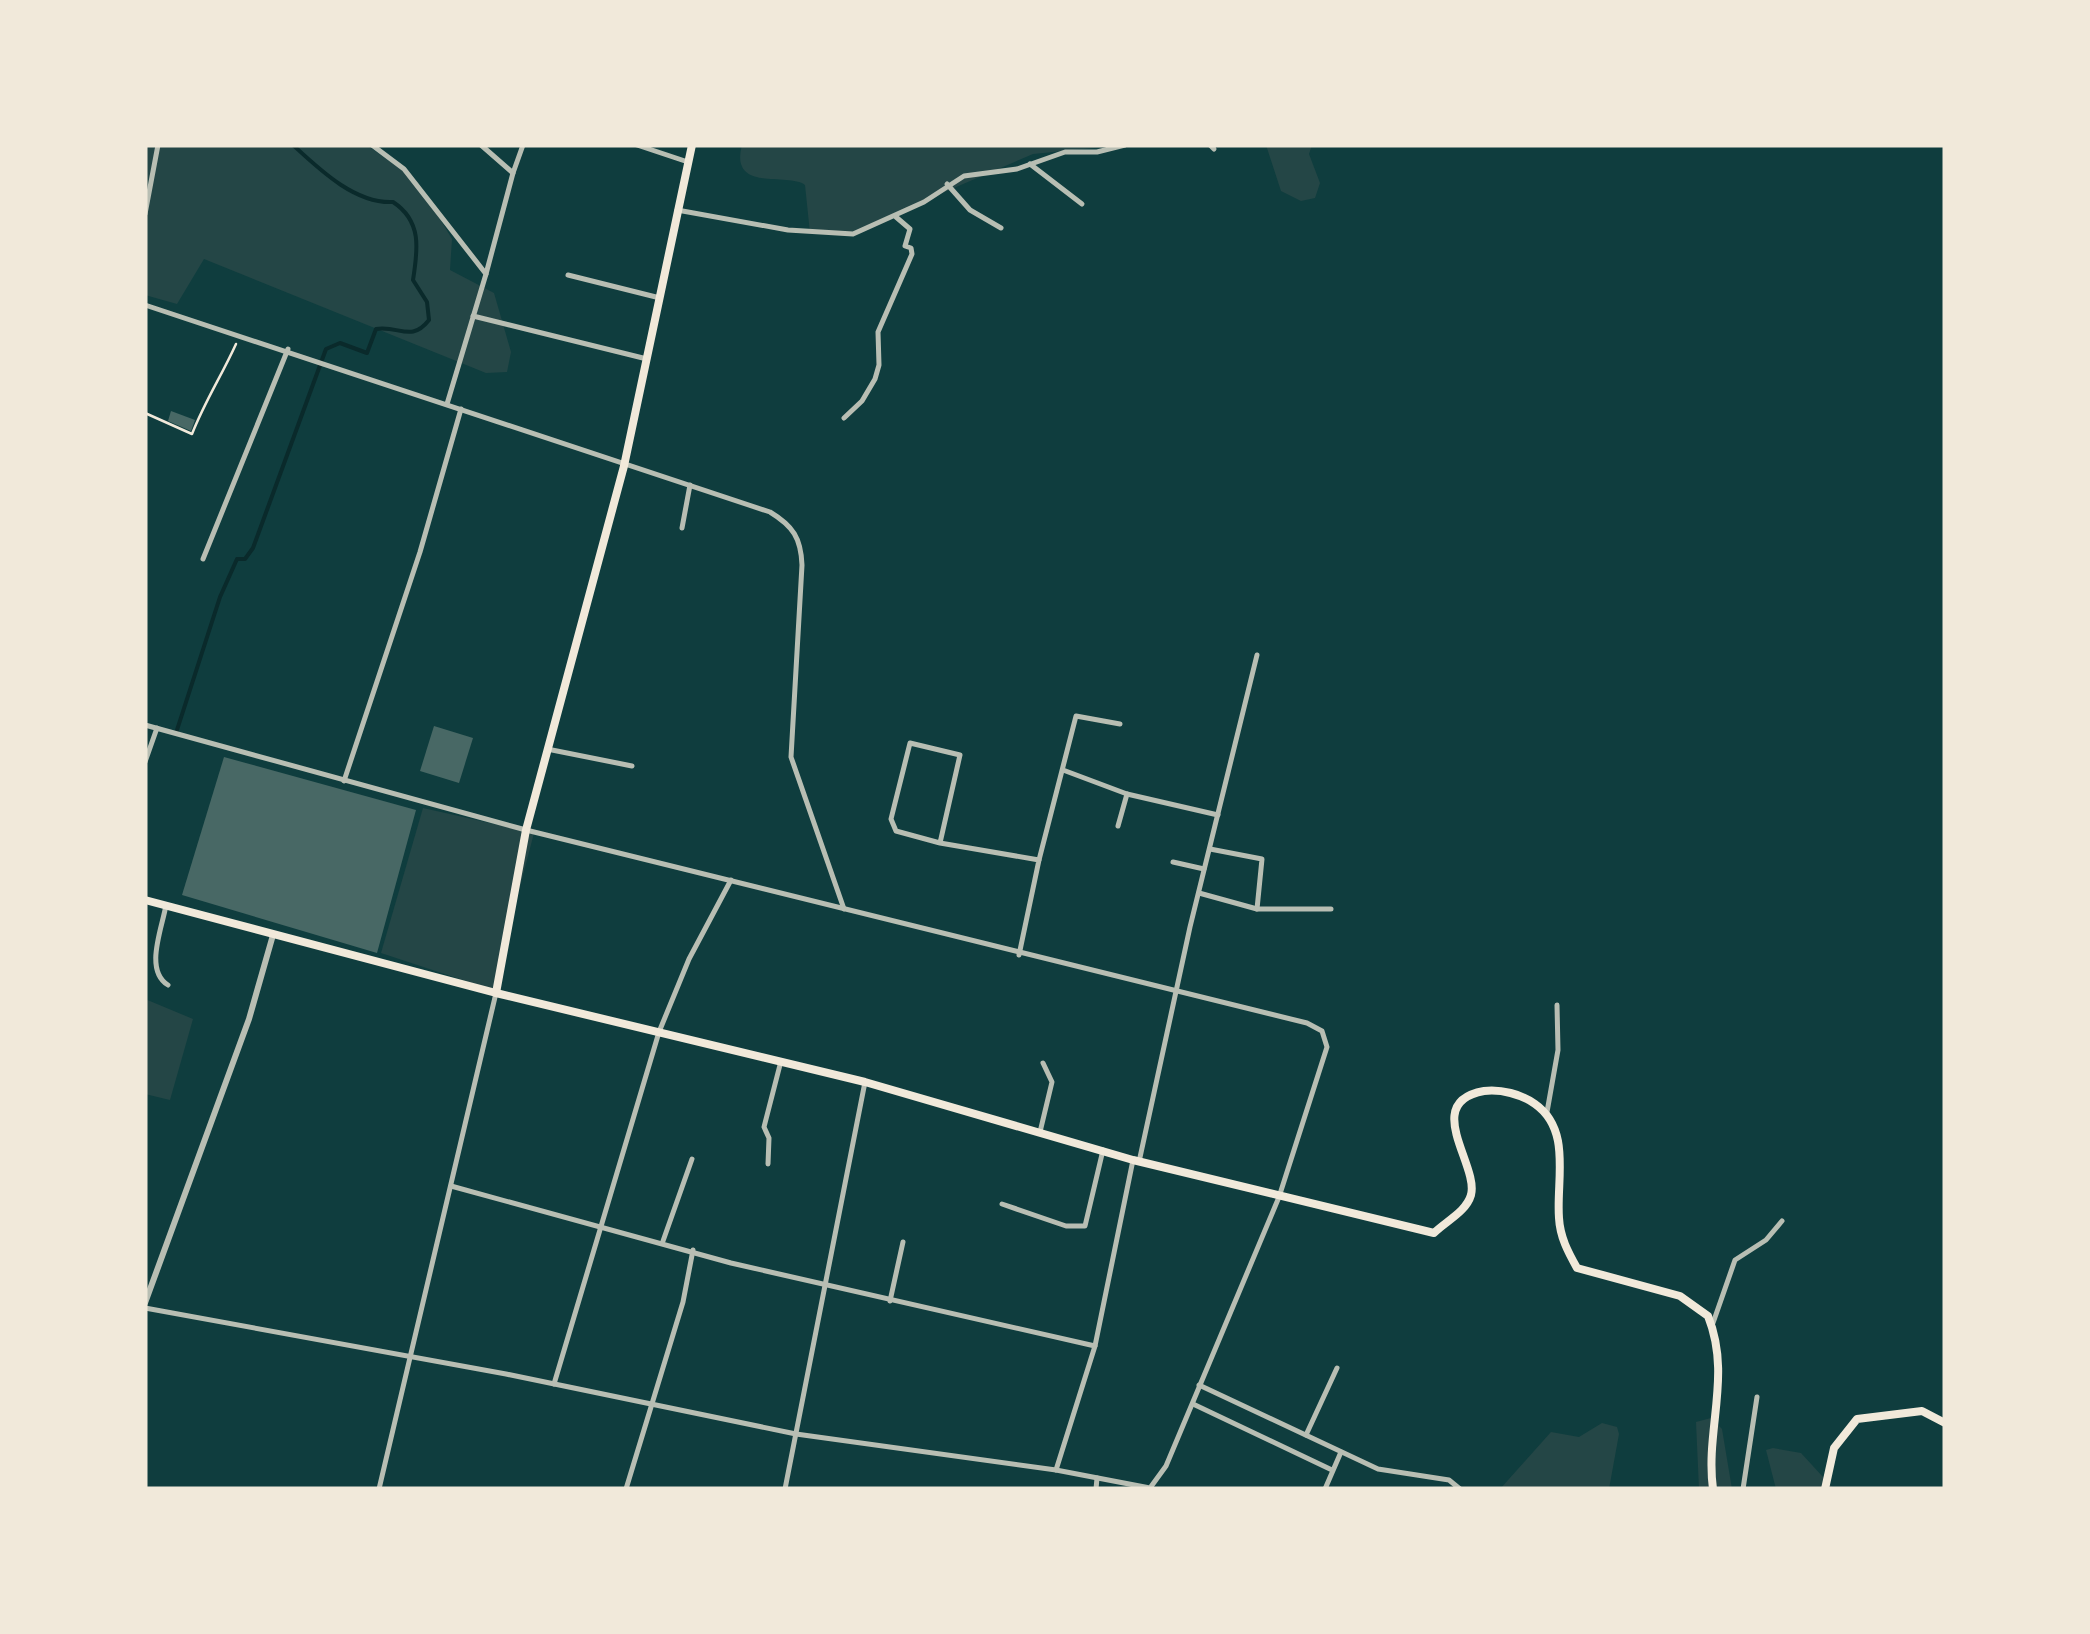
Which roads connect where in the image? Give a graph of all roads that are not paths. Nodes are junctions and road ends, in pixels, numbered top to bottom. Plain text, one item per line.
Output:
1 (158, 145) edge
2 (372, 145) edge
3 (481, 145) edge
4 (523, 145) edge
5 (636, 145) edge
6 (692, 145) edge
7 (1125, 145) edge
8 (688, 162) junction
9 (1030, 164) junction
10 (514, 173) junction
11 (948, 184) junction
12 (1082, 204) dead end
13 (677, 210) junction
14 (145, 214) edge
15 (896, 216) junction
16 (1001, 228) dead end
17 (486, 274) junction
18 (568, 274) dead end
19 (660, 298) junction
20 (145, 305) edge
21 (474, 316) junction
22 (288, 349) junction
23 (647, 359) junction
24 (448, 404) junction
25 (461, 409) junction
26 (844, 418) dead end
27 (624, 466) junction
28 (690, 485) junction
29 (682, 528) dead end
30 (204, 559) dead end
31 (1257, 654) dead end
32 (145, 724) edge
33 (1120, 724) dead end
34 (156, 728) junction
35 (547, 749) junction
36 (145, 762) edge
37 (632, 766) dead end
38 (1062, 770) junction
39 (344, 781) junction
40 (1127, 794) junction
41 (1218, 815) junction
42 (1118, 826) dead end
43 (526, 830) junction
44 (940, 843) junction
45 (1210, 850) junction
46 (1039, 860) junction
47 (1174, 862) dead end
48 (1204, 869) junction
49 (731, 880) junction
50 (1200, 893) junction
51 (145, 900) edge
52 (166, 906) junction
53 (844, 908) junction
54 (1257, 909) junction
55 (1331, 909) dead end
56 (273, 934) junction
57 (1019, 955) junction
58 (168, 985) dead end
59 (1177, 991) junction
60 (496, 992) junction
61 (1557, 1005) dead end
62 (659, 1032) junction
63 (781, 1061) junction
64 (1043, 1063) dead end
65 (865, 1082) junction
66 (1546, 1112) junction
67 (1039, 1135) junction
68 (1103, 1150) junction
69 (692, 1159) dead end
70 (1136, 1161) junction
71 (768, 1164) dead end
72 (451, 1186) junction
73 (1278, 1197) junction
74 (1002, 1204) dead end
75 (1782, 1221) dead end
76 (603, 1226) junction
77 (663, 1242) junction
78 (903, 1242) dead end
79 (693, 1250) junction
80 (826, 1285) junction
81 (890, 1300) junction
82 (145, 1306) edge
83 (1712, 1326) junction
84 (1094, 1346) junction
85 (411, 1358) junction
86 (1337, 1368) dead end
87 (554, 1384) junction
88 (1199, 1386) junction
89 (1757, 1397) dead end
90 (1192, 1404) junction
91 (650, 1406) junction
92 (1945, 1423) edge
93 (796, 1434) junction
94 (1306, 1435) junction
95 (1341, 1452) junction
96 (1056, 1470) junction
97 (1332, 1470) junction
98 (1098, 1478) junction
99 (380, 1489) edge
100 (626, 1489) edge
101 (785, 1489) edge
102 (1096, 1489) edge
103 (1325, 1489) edge
104 (1460, 1489) edge
105 (1713, 1489) edge
106 (1743, 1489) edge
107 (1825, 1489) edge

1 - 14 street
2 - 17 street
3 - 10 street
4 - 10 street
5 - 8 street
6 - 8 main road
7 - 9 street
8 - 13 main road
9 - 11 street
9 - 12 street
10 - 17 street
11 - 15 street
11 - 16 street
13 - 15 street
13 - 19 main road
15 - 26 street
17 - 21 street
18 - 19 street
19 - 23 main road
20 - 22 street
21 - 23 street
21 - 24 street
22 - 24 street
22 - 30 street
23 - 27 main road
24 - 25 street
25 - 27 street
25 - 39 street
27 - 28 street
27 - 35 main road
28 - 29 street
28 - 53 street
31 - 41 street
32 - 34 street
33 - 38 street
34 - 36 street
34 - 39 street
35 - 37 street
35 - 43 main road
38 - 40 street
38 - 46 street
39 - 43 street
40 - 41 street
40 - 42 street
41 - 45 street
43 - 49 street
43 - 60 main road
44 - 44 street
44 - 46 street
45 - 48 street
45 - 54 street
46 - 57 street
47 - 48 street
48 - 50 street
49 - 53 street
49 - 62 street
50 - 54 street
50 - 59 street
51 - 52 main road
52 - 56 main road
52 - 58 street
53 - 57 street
54 - 55 street
56 - 60 main road
56 - 82 street
57 - 59 street
59 - 70 street
59 - 73 street
60 - 62 main road
60 - 72 street
61 - 66 street
62 - 63 main road
62 - 76 street
63 - 65 main road
63 - 71 street
64 - 67 street
65 - 67 main road
65 - 80 street
66 - 73 main road
66 - 83 main road
67 - 68 main road
68 - 70 main road
68 - 74 street
69 - 77 street
70 - 73 main road
70 - 84 street
72 - 76 street
72 - 85 street
73 - 88 street
75 - 83 street
76 - 77 street
76 - 87 street
77 - 79 street
78 - 81 street
79 - 80 street
79 - 91 street
80 - 81 street
80 - 93 street
81 - 84 street
82 - 85 street
83 - 105 main road
84 - 96 street
85 - 87 street
85 - 99 street
86 - 94 street
87 - 91 street
88 - 90 street
88 - 94 street
89 - 106 street
90 - 97 street
90 - 98 street
91 - 93 street
91 - 100 street
92 - 107 main road
93 - 96 street
93 - 101 street
94 - 95 street
95 - 97 street
95 - 104 street
96 - 98 street
97 - 103 street
98 - 102 street

